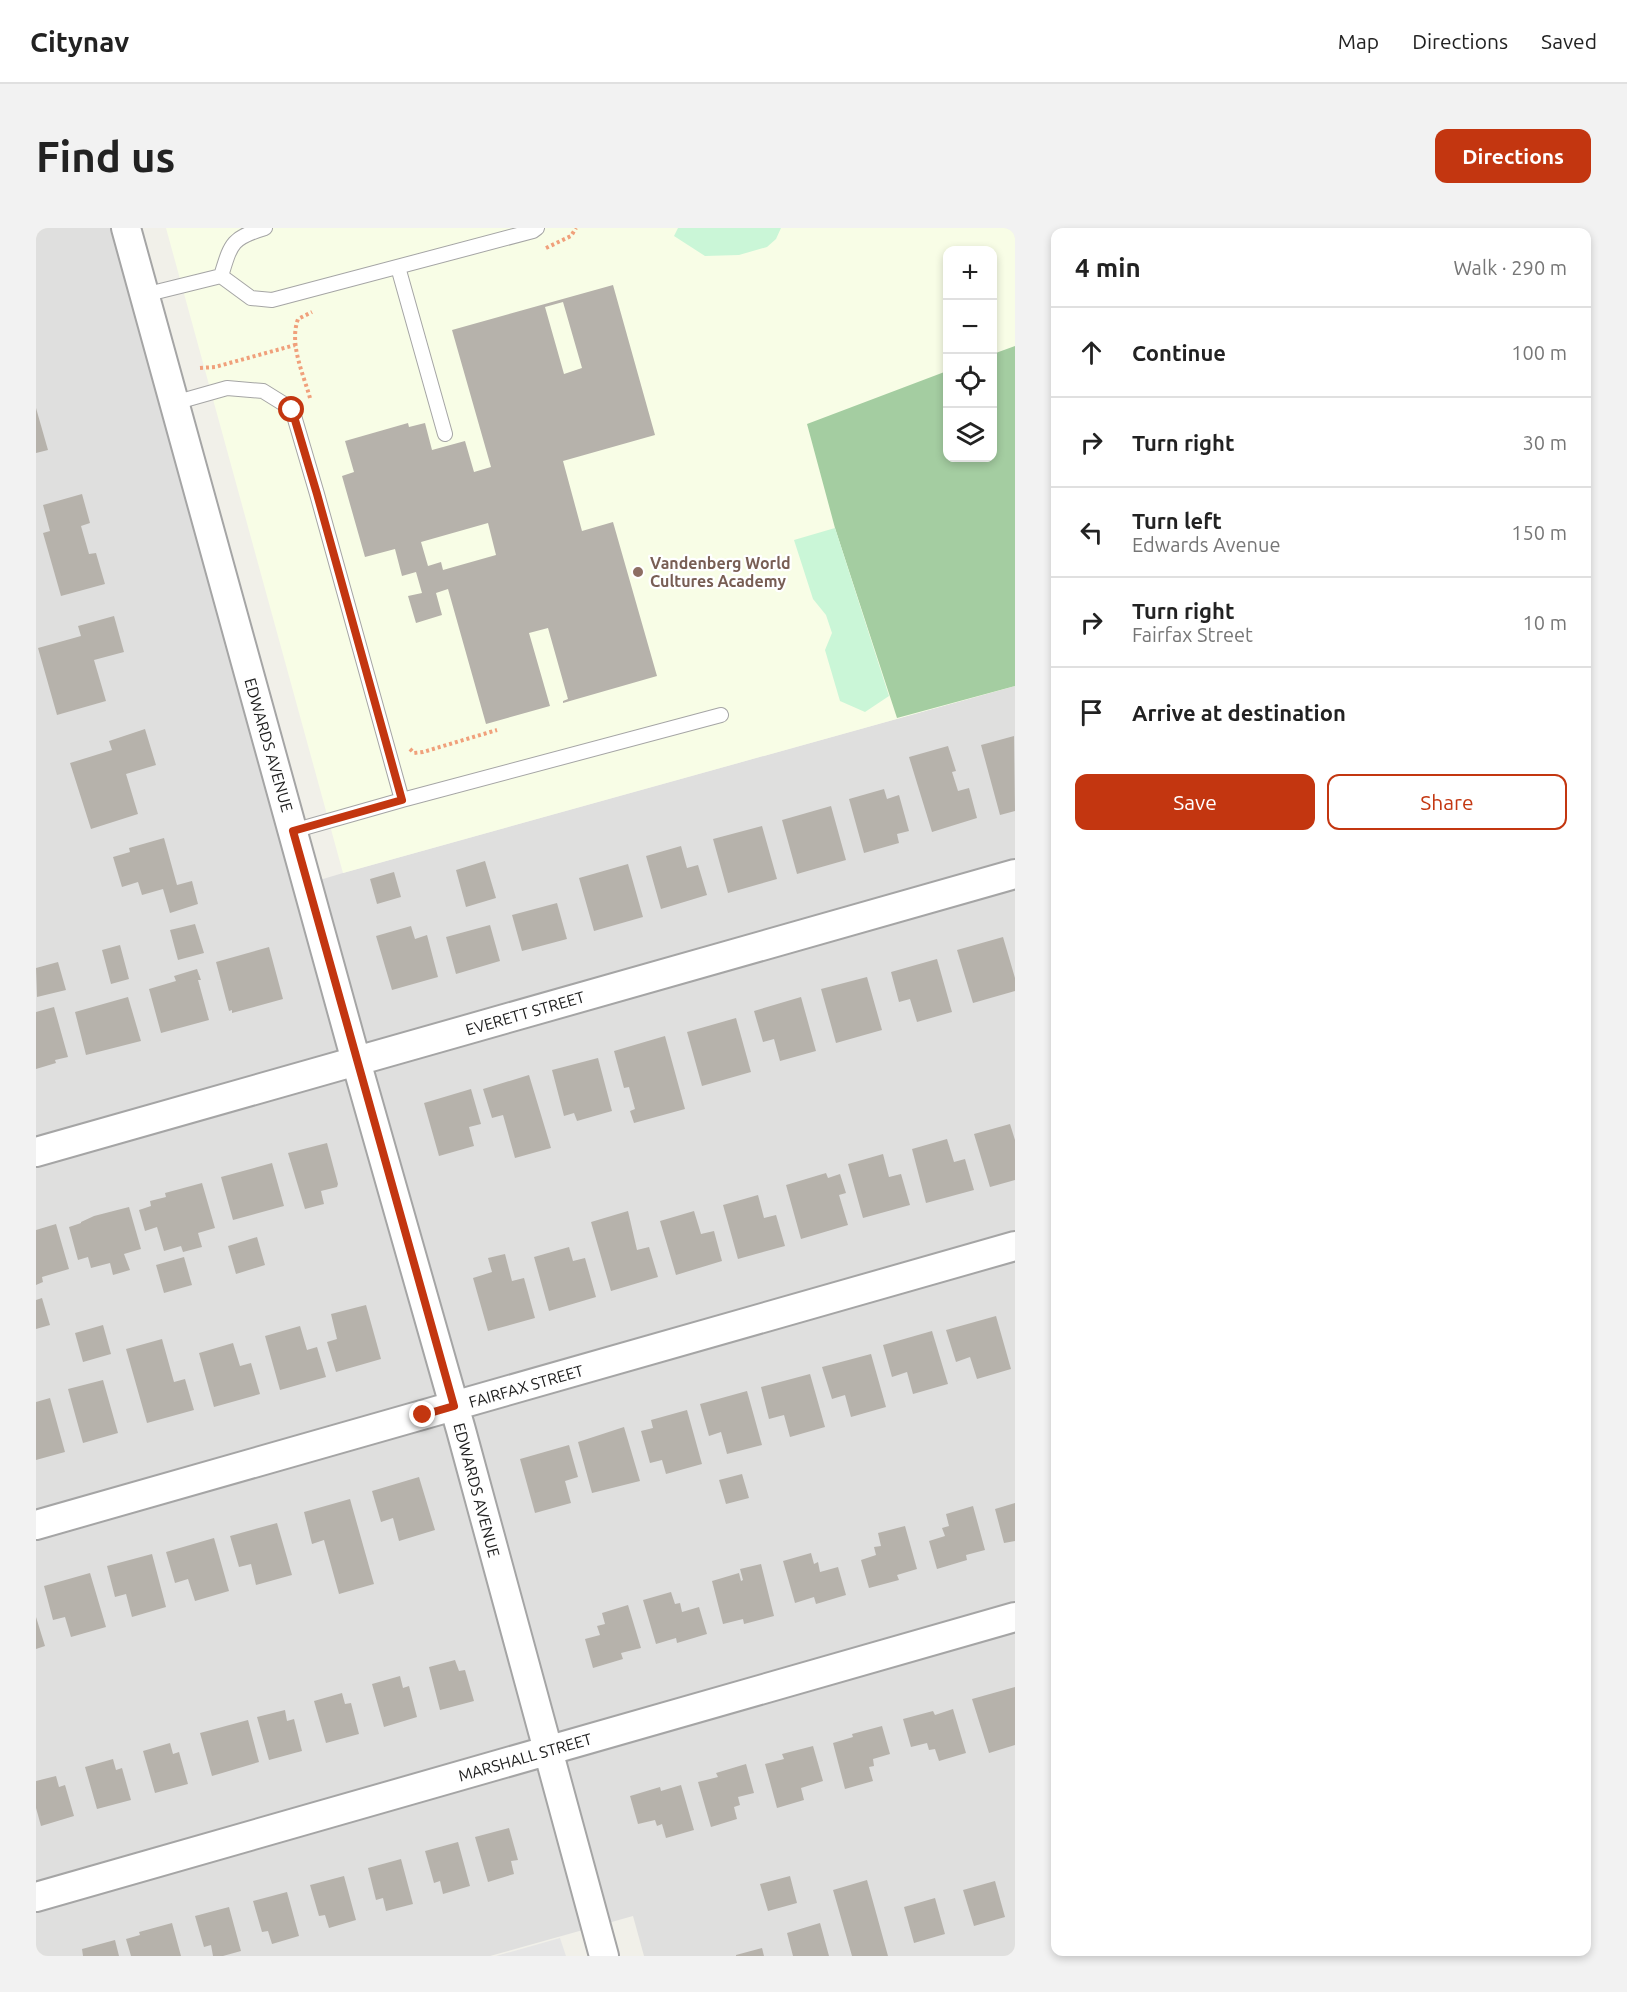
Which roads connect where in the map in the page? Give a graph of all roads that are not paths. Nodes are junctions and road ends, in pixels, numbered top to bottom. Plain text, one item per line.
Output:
1 (126, 228) edge
2 (265, 228) edge
3 (537, 228) edge
4 (398, 267) junction
5 (221, 276) junction
6 (144, 295) junction
7 (174, 403) junction
8 (445, 434) dead end
9 (721, 715) dead end
10 (402, 800) junction
11 (293, 831) junction
12 (1015, 874) edge
13 (356, 1061) junction
14 (36, 1152) edge
15 (1015, 1246) edge
16 (454, 1406) junction
17 (36, 1525) edge
18 (1015, 1617) edge
19 (548, 1751) junction
20 (36, 1897) edge
21 (604, 1956) edge

1 - 6 street, EDWARDS AVENUE
2 - 5 lane
3 - 4 lane
4 - 5 lane
4 - 8 lane
5 - 6 lane
6 - 7 street, EDWARDS AVENUE
7 - 10 lane
7 - 11 street, EDWARDS AVENUE
9 - 10 lane
10 - 11 lane
11 - 13 street, EDWARDS AVENUE
12 - 13 street, EVERETT STREET
13 - 14 street, EVERETT STREET
13 - 16 street, EDWARDS AVENUE
15 - 16 street, FAIRFAX STREET
16 - 17 street, FAIRFAX STREET
16 - 19 street, EDWARDS AVENUE
18 - 19 street, MARSHALL STREET
19 - 20 street, MARSHALL STREET
19 - 21 street, EDWARDS AVENUE

